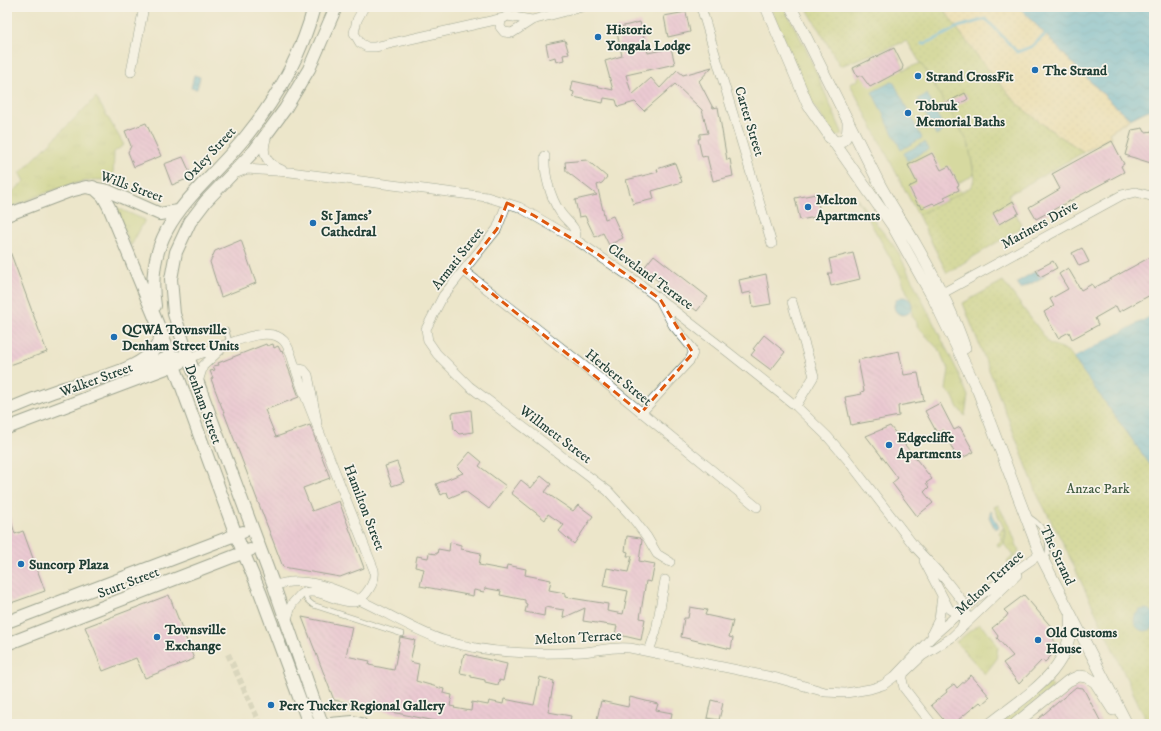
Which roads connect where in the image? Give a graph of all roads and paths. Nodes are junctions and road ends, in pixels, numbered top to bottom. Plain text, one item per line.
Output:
1 (144, 7) edge
2 (314, 7) edge
3 (336, 7) edge
4 (364, 7) edge
5 (582, 7) edge
6 (701, 7) edge
7 (766, 7) edge
8 (791, 7) edge
9 (504, 18) junction
10 (532, 20) junction
11 (131, 72) dead end
12 (848, 120) junction
13 (267, 135) junction
14 (829, 137) junction
15 (544, 156) dead end
16 (290, 172) junction
17 (230, 178) junction
18 (94, 187) junction
19 (1154, 197) edge
20 (507, 203) junction
21 (178, 211) junction
22 (7, 215) edge
23 (576, 240) junction
24 (772, 244) dead end
25 (464, 271) junction
26 (937, 296) junction
27 (660, 298) junction
28 (792, 302) dead end
29 (160, 328) junction
30 (426, 329) joint
31 (226, 330) dead end
32 (276, 335) joint
33 (228, 345) junction
34 (171, 357) junction
35 (190, 357) junction
36 (113, 374) junction
37 (198, 382) junction
38 (796, 406) junction
39 (7, 410) edge
40 (641, 413) junction
41 (7, 428) edge
42 (757, 506) dead end
43 (1024, 514) junction
44 (252, 529) junction
45 (236, 535) junction
46 (258, 546) junction
47 (915, 546) junction
48 (243, 554) junction
49 (1040, 554) junction
50 (670, 562) dead end
51 (1045, 565) junction
52 (665, 580) dead end
53 (306, 583) junction
54 (274, 586) junction
55 (260, 592) junction
56 (304, 593) junction
57 (942, 596) junction
58 (359, 600) junction
59 (966, 606) junction
60 (978, 612) junction
61 (1069, 614) junction
62 (962, 616) junction
63 (286, 621) junction
64 (7, 622) edge
65 (961, 628) junction
66 (402, 634) dead end
67 (927, 641) junction
68 (7, 644) edge
69 (649, 651) junction
70 (874, 688) junction
71 (905, 689) junction
72 (309, 724) edge
73 (322, 724) edge
74 (330, 724) edge
75 (361, 724) edge
76 (932, 724) edge
77 (990, 724) edge
78 (1015, 724) edge
79 (1122, 724) edge
80 (1127, 724) edge

1 - 11 street
2 - 21 main road, Oxley Street
3 - 13 main road
4 - 9 street
5 - 10 street
6 - 24 street, Carter Street
7 - 14 street, The Strand
8 - 12 street, The Strand
9 - 10 street
9 - 10 street
12 - 14 street
12 - 26 street, The Strand
13 - 16 street, Cleveland Terrace
13 - 17 main road
14 - 26 street, The Strand
15 - 23 street
16 - 17 street, Cleveland Terrace
16 - 20 street, Cleveland Terrace
17 - 35 main road, Denham Street
18 - 21 main road, Wills Street
18 - 22 main road, Wills Street
18 - 29 main road, Denham Street
19 - 26 street, Mariners Drive
20 - 23 street, Cleveland Terrace
20 - 25 street, Armati Street
21 - 29 main road, Oxley Street
23 - 27 street, Cleveland Terrace
25 - 30 street, Armati Street
25 - 40 street, Herbert Street
26 - 43 street, The Strand
27 - 38 street, Cleveland Terrace
27 - 40 street
28 - 38 street
29 - 34 main road, Denham Street
29 - 36 main road, Walker Street
30 - 50 street, Willmett Street
31 - 33 lane
32 - 33 street, Walker Street
32 - 58 street, Hamilton Street
33 - 35 street, Walker Street
33 - 37 street, Walker Street
34 - 35 main road, Walker Street
34 - 35 main road
34 - 36 main road
34 - 41 main road, Walker Street
34 - 45 main road, Denham Street
35 - 37 main road, Denham Street
36 - 39 main road, Walker Street
37 - 44 main road, Denham Street
38 - 47 street, Cleveland Terrace
40 - 42 street, Herbert Street
43 - 49 street, The Strand
43 - 51 lane
44 - 45 main road, Sturt Street
44 - 46 main road, Denham Street
45 - 48 main road, Denham Street
45 - 64 main road, Sturt Street
46 - 48 main road, Sturt Street
46 - 54 main road, Denham Street
47 - 57 street, Cleveland Terrace
47 - 59 street, Cleveland Terrace
48 - 55 main road, Denham Street
48 - 68 main road, Sturt Street
49 - 51 street, The Strand
49 - 59 street, Melton Terrace
49 - 60 street, Melton Terrace
51 - 61 street, The Strand
52 - 69 street
53 - 54 street, Melton Terrace
53 - 56 street
53 - 58 street, Melton Terrace
54 - 55 main road
54 - 63 main road, Denham Street
55 - 72 main road, Denham Street
56 - 58 street, Melton Terrace
56 - 63 street
56 - 66 lane
57 - 62 street, Cleveland Terrace
57 - 67 street
58 - 69 street, Melton Terrace
59 - 62 street, Melton Terrace
60 - 62 street
60 - 65 street, Melton Terrace
61 - 77 street
61 - 80 street, The Strand
62 - 65 street
62 - 67 street, Melton Terrace
63 - 73 main road, Denham Street
65 - 71 street, Melton Terrace
67 - 70 street, Melton Terrace
69 - 70 street, Melton Terrace
70 - 71 street, Melton Terrace
71 - 76 street
74 - 75 main road
78 - 79 street

